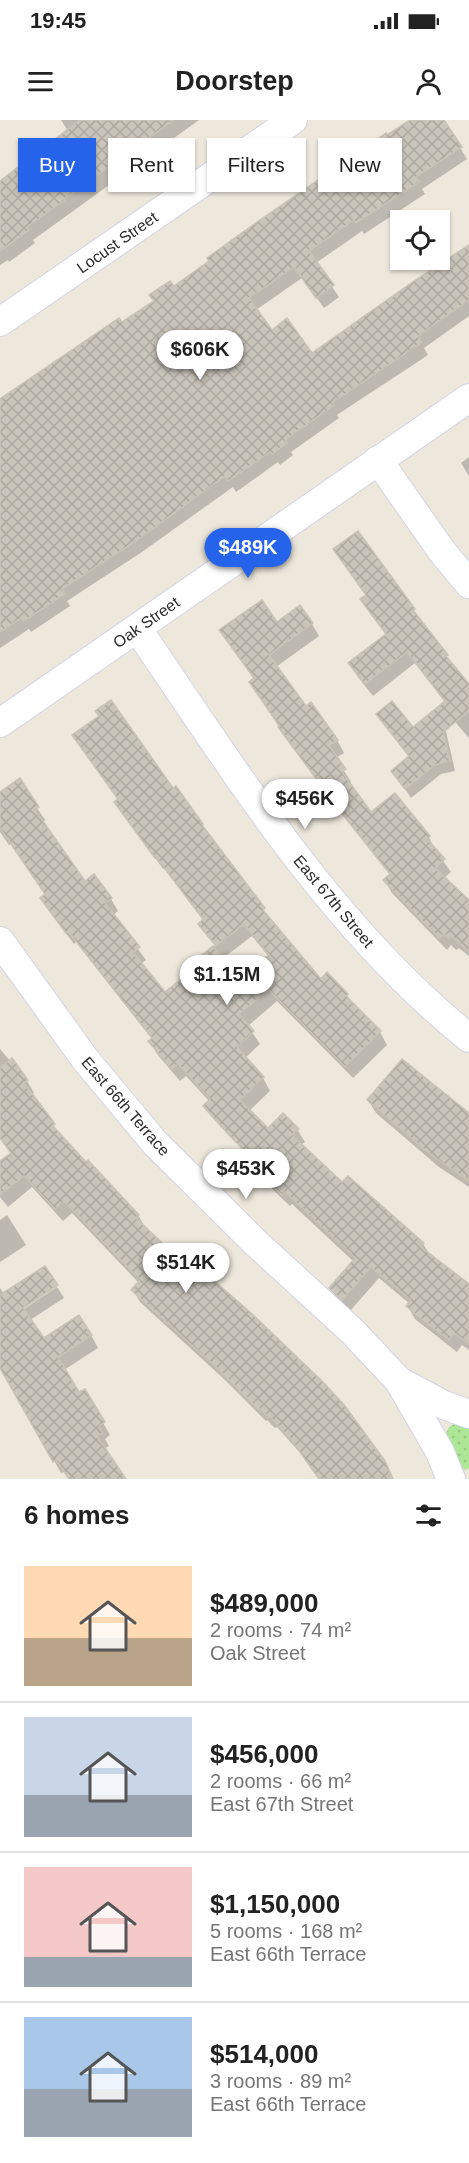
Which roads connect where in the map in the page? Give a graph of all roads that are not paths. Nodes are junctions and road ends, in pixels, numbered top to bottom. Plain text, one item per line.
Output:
1 (293, 120) edge
2 (0, 322) edge
3 (469, 398) edge
4 (378, 460) junction
5 (469, 584) edge
6 (137, 628) junction
7 (0, 723) edge
8 (0, 941) edge
9 (469, 1038) edge
10 (399, 1382) junction
11 (469, 1414) edge
12 (451, 1479) edge

1 - 2 street, Locust Street
3 - 4 street, Oak Street
4 - 5 street
4 - 6 street, Oak Street
6 - 7 street, Oak Street
6 - 9 street, East 67th Street
8 - 10 street, East 66th Terrace
10 - 11 street, East 66th Terrace
10 - 12 street, East 66th Terrace

